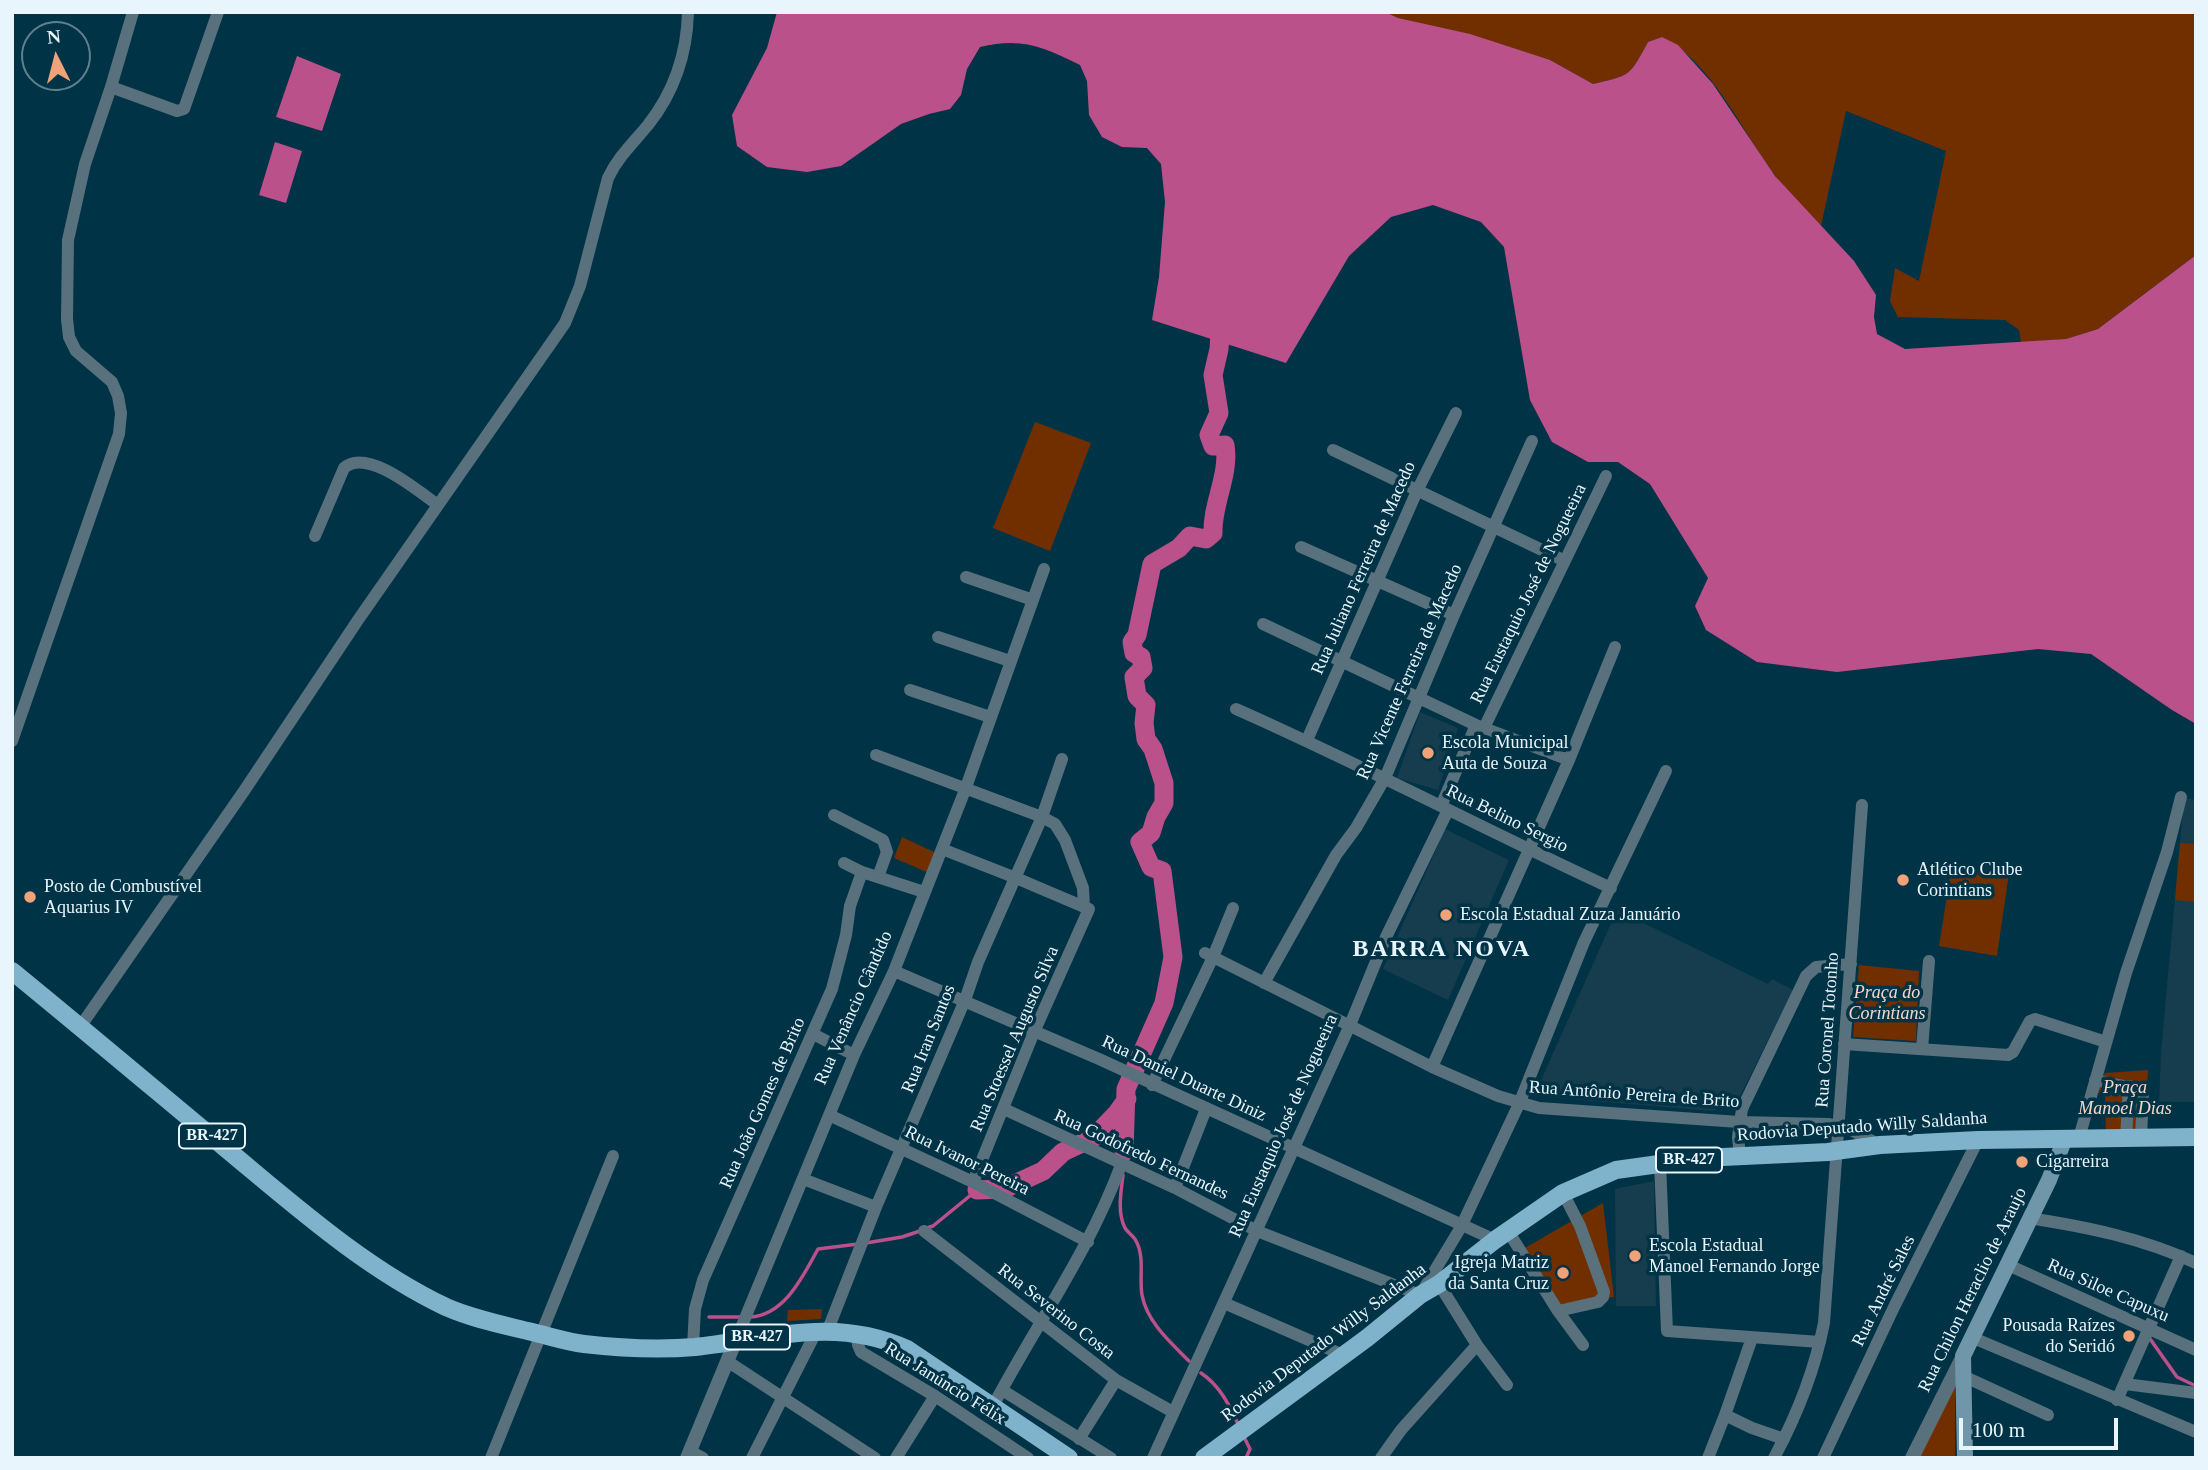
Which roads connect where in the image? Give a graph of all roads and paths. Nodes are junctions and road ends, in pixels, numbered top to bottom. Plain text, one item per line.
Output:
1 (133, 12) edge
2 (218, 12) edge
3 (688, 12) edge
4 (111, 87) junction
5 (1456, 412) dead end
6 (1532, 441) dead end
7 (1333, 450) dead end
8 (1606, 476) dead end
9 (1417, 491) junction
10 (438, 505) junction
11 (1493, 526) junction
12 (315, 536) dead end
13 (1301, 547) dead end
14 (1565, 561) junction
15 (1044, 569) dead end
16 (966, 577) dead end
17 (1378, 581) junction
18 (1033, 600) junction
19 (1454, 615) junction
20 (1263, 624) dead end
21 (938, 637) dead end
22 (1615, 647) dead end
23 (1010, 661) junction
24 (1342, 662) junction
25 (910, 690) dead end
26 (1419, 698) junction
27 (1236, 709) dead end
28 (990, 717) junction
29 (1480, 727) junction
30 (1307, 740) junction
31 (12, 741) edge
32 (876, 755) dead end
33 (1062, 759) dead end
34 (1569, 760) junction
35 (1666, 771) dead end
36 (1385, 778) junction
37 (965, 790) junction
38 (2181, 797) dead end
39 (1862, 805) dead end
40 (1445, 808) junction
41 (834, 815) dead end
42 (1042, 817) junction
43 (942, 849) junction
44 (1529, 850) junction
45 (844, 863) dead end
46 (862, 872) junction
47 (878, 877) junction
48 (1016, 877) junction
49 (1611, 888) junction
50 (924, 892) junction
51 (1086, 908) junction
52 (1233, 908) dead end
53 (1209, 955) junction
54 (1929, 961) dead end
55 (1851, 964) junction
56 (12, 971) edge
57 (894, 971) junction
58 (1264, 983) junction
59 (965, 1000) junction
60 (1350, 1026) junction
61 (80, 1027) junction
62 (1034, 1031) junction
63 (813, 1034) junction
64 (2106, 1042) junction
65 (1844, 1044) junction
66 (1922, 1049) junction
67 (854, 1055) junction
68 (1432, 1066) junction
69 (2095, 1080) junction
70 (1152, 1085) junction
71 (1519, 1104) junction
72 (1004, 1109) junction
73 (1206, 1109) junction
74 (829, 1115) junction
75 (1739, 1122) junction
76 (1838, 1125) junction
77 (2196, 1137) edge
78 (2072, 1138) junction
79 (2133, 1139) junction
80 (1978, 1140) junction
81 (1880, 1145) junction
82 (902, 1149) junction
83 (1294, 1149) junction
84 (1836, 1151) junction
85 (613, 1156) dead end
86 (1740, 1156) junction
87 (1660, 1163) junction
88 (1121, 1165) junction
89 (803, 1179) junction
90 (973, 1182) junction
91 (1175, 1188) junction
92 (1563, 1193) junction
93 (876, 1208) junction
94 (2029, 1218) junction
95 (1461, 1227) junction
96 (924, 1231) dead end
97 (1257, 1231) junction
98 (1502, 1236) junction
99 (1088, 1242) junction
100 (2181, 1256) junction
101 (2006, 1264) junction
102 (2196, 1264) edge
103 (1438, 1284) junction
104 (1420, 1295) junction
105 (1224, 1303) junction
106 (1558, 1311) junction
107 (1041, 1324) junction
108 (2148, 1328) junction
109 (821, 1332) junction
110 (857, 1333) junction
111 (542, 1334) junction
112 (1971, 1337) junction
113 (1752, 1338) junction
114 (736, 1340) junction
115 (1820, 1342) junction
116 (1477, 1345) junction
117 (1583, 1345) dead end
118 (693, 1347) junction
119 (2196, 1350) edge
120 (1343, 1355) junction
121 (1963, 1356) junction
122 (727, 1361) junction
123 (1964, 1376) junction
124 (1116, 1380) junction
125 (2125, 1384) junction
126 (1507, 1385) dead end
127 (1002, 1390) junction
128 (2196, 1393) edge
129 (935, 1396) junction
130 (782, 1397) junction
131 (2117, 1400) junction
132 (992, 1408) junction
133 (1173, 1412) junction
134 (1725, 1415) junction
135 (2048, 1415) dead end
136 (2196, 1432) edge
137 (1079, 1439) junction
138 (1784, 1439) junction
139 (693, 1455) edge
140 (491, 1458) edge
141 (752, 1458) edge
142 (874, 1458) edge
143 (896, 1458) edge
144 (1028, 1458) edge
145 (1069, 1458) edge
146 (1111, 1458) edge
147 (1153, 1458) edge
148 (1204, 1458) edge
149 (1381, 1458) edge
150 (1708, 1458) edge
151 (1774, 1458) edge
152 (1823, 1458) edge
153 (1912, 1458) edge
154 (1965, 1458) edge

1 - 4 street
2 - 4 street
3 - 10 street
4 - 31 street
5 - 9 street, Rua Juliano Ferreira de Macedo
6 - 11 street, Rua Vicente Ferreira de Macedo
7 - 9 street
8 - 14 street, Rua Eustaquio José de Nogueeira
9 - 11 street
9 - 17 street, Rua Juliano Ferreira de Macedo
10 - 12 street
10 - 61 street
11 - 14 street
11 - 19 street, Rua Vicente Ferreira de Macedo
13 - 17 street
14 - 29 street, Rua Eustaquio José de Nogueeira
15 - 18 street, Rua Venâncio Cândido
16 - 18 street
17 - 19 street
17 - 24 street, Rua Juliano Ferreira de Macedo
18 - 23 street, Rua Venâncio Cândido
19 - 26 street, Rua Vicente Ferreira de Macedo
20 - 24 street
21 - 23 street
22 - 34 street
23 - 28 street, Rua Venâncio Cândido
24 - 26 street
24 - 30 street, Rua Juliano Ferreira de Macedo
25 - 28 street
26 - 29 street
26 - 36 street, Rua Vicente Ferreira de Macedo
27 - 30 street, Rua Belino Sergio
28 - 37 street, Rua Venâncio Cândido
29 - 34 street
29 - 40 street, Rua Eustaquio José de Nogueeira
30 - 36 street, Rua Belino Sergio
32 - 37 street
33 - 42 street, Rua Iran Santos
34 - 44 street
35 - 49 street
36 - 40 street, Rua Belino Sergio
36 - 58 street, Rua Vicente Ferreira de Macedo
37 - 42 street
37 - 43 street, Rua Venâncio Cândido
38 - 64 street
39 - 55 street, Rua Coronel Totonho
40 - 44 street, Rua Belino Sergio
40 - 60 street, Rua Eustaquio José de Nogueeira
41 - 47 street
42 - 48 street, Rua Iran Santos
42 - 51 street
43 - 48 street
43 - 50 street, Rua Venâncio Cândido
44 - 49 street, Rua Belino Sergio
44 - 68 street
45 - 46 street
46 - 47 street
46 - 63 street, Rua João Gomes de Brito
47 - 50 street
48 - 51 street
48 - 59 street, Rua Iran Santos
49 - 71 street
50 - 57 street, Rua Venâncio Cândido
51 - 62 street, Rua Stoessel Augusto Silva
52 - 53 street
53 - 58 street, Rua Antônio Pereira de Brito
53 - 70 street
54 - 66 street
55 - 65 street, Rua Coronel Totonho
55 - 75 street
56 - 61 main road, BR-427
57 - 59 street, Rua Daniel Duarte Diniz
57 - 67 street, Rua Venâncio Cândido
58 - 60 street, Rua Antônio Pereira de Brito
59 - 62 street, Rua Daniel Duarte Diniz
59 - 82 street, Rua Iran Santos
60 - 68 street, Rua Antônio Pereira de Brito
60 - 83 street, Rua Eustaquio José de Nogueeira
61 - 111 main road, BR-427
62 - 70 street, Rua Daniel Duarte Diniz
62 - 72 street, Rua Stoessel Augusto Silva
63 - 67 street
63 - 118 street, Rua João Gomes de Brito
64 - 66 street
64 - 69 street
65 - 66 street
65 - 76 street, Rua Coronel Totonho
67 - 74 street, Rua Venâncio Cândido
68 - 71 street, Rua Antônio Pereira de Brito
69 - 78 street
69 - 79 street
70 - 73 street, Rua Daniel Duarte Diniz
71 - 75 street, Rua Antônio Pereira de Brito
71 - 95 street
72 - 88 street, Rua Godofredo Fernandes
72 - 90 street, Rua Stoessel Augusto Silva
73 - 83 street, Rua Daniel Duarte Diniz
73 - 91 street
74 - 82 street, Rua Ivanor Pereira
74 - 89 street, Rua Venâncio Cândido
75 - 76 street, Rua Antônio Pereira de Brito
75 - 86 street
76 - 81 street, Rua Antônio Pereira de Brito
76 - 84 street, Rua Coronel Totonho
77 - 79 main road, Rodovia Deputado Willy Saldanha / BR-427
78 - 79 main road, Rodovia Deputado Willy Saldanha / BR-427
78 - 80 main road, Rodovia Deputado Willy Saldanha / BR-427
78 - 94 main road, Rua Chilon Heraclio de Araujo
80 - 81 main road, Rodovia Deputado Willy Saldanha / BR-427
80 - 152 street, Rua André Sales
81 - 84 main road, Rodovia Deputado Willy Saldanha / BR-427
82 - 90 street, Rua Ivanor Pereira
82 - 93 street, Rua Iran Santos
83 - 95 street, Rua Daniel Duarte Diniz
83 - 97 street, Rua Eustaquio José de Nogueeira
84 - 86 main road, Rodovia Deputado Willy Saldanha / BR-427
84 - 115 street, Rua Coronel Totonho
85 - 111 street
86 - 87 main road, Rodovia Deputado Willy Saldanha / BR-427
87 - 92 main road, Rodovia Deputado Willy Saldanha / BR-427
87 - 113 street
88 - 91 street, Rua Godofredo Fernandes
88 - 99 street
89 - 93 street
89 - 114 street, Rua Venâncio Cândido
90 - 99 street, Rua Ivanor Pereira
91 - 97 street, Rua Godofredo Fernandes
92 - 98 main road, Rodovia Deputado Willy Saldanha / BR-427
92 - 106 street
93 - 109 street, Rua Iran Santos
94 - 100 street
94 - 101 main road, Rua Chilon Heraclio de Araujo
95 - 98 street, Rua Daniel Duarte Diniz
95 - 104 street
96 - 107 street, Rua Severino Costa
97 - 104 street, Rua Godofredo Fernandes
97 - 105 street, Rua Eustaquio José de Nogueeira
98 - 103 main road, Rodovia Deputado Willy Saldanha / BR-427
98 - 106 street
99 - 107 street
100 - 102 street
100 - 108 street
101 - 108 street, Rua Siloe Capuxu
101 - 112 main road, Rua Chilon Heraclio de Araujo
103 - 104 main road, Rodovia Deputado Willy Saldanha / BR-427
103 - 116 street
104 - 120 main road, Rodovia Deputado Willy Saldanha / BR-427
105 - 120 street
105 - 133 street, Rua Eustaquio José de Nogueeira
106 - 117 street
107 - 124 street, Rua Severino Costa
107 - 127 street
108 - 119 street, Rua Siloe Capuxu
108 - 125 street
109 - 110 main road, BR-427
109 - 114 main road, BR-427
109 - 130 street, Rua Iran Santos
110 - 129 street, Rua Janúncio Félix
110 - 132 main road, BR-427
111 - 118 main road, BR-427
111 - 140 street
112 - 121 main road, Rua Chilon Heraclio de Araujo
112 - 131 street
113 - 115 street
113 - 134 street
114 - 118 main road, BR-427
114 - 122 street, Rua Venâncio Cândido
115 - 138 street, Rua Coronel Totonho
116 - 126 street
116 - 149 street
120 - 148 main road, Rodovia Deputado Willy Saldanha / BR-427
121 - 123 main road
121 - 153 street, Rua Chilon Heraclio de Araujo
122 - 130 street
122 - 139 street, Rua Venâncio Cândido
123 - 135 street
123 - 154 main road
124 - 133 street, Rua Severino Costa
124 - 137 street
125 - 128 street
125 - 131 street
127 - 132 street
127 - 137 street
129 - 143 street
129 - 144 street, Rua Janúncio Félix
130 - 141 street, Rua Iran Santos
130 - 142 street
131 - 136 street
132 - 145 main road, BR-427
133 - 147 street, Rua Eustaquio José de Nogueeira
134 - 138 street
134 - 150 street
137 - 146 street
138 - 151 street, Rua Coronel Totonho

